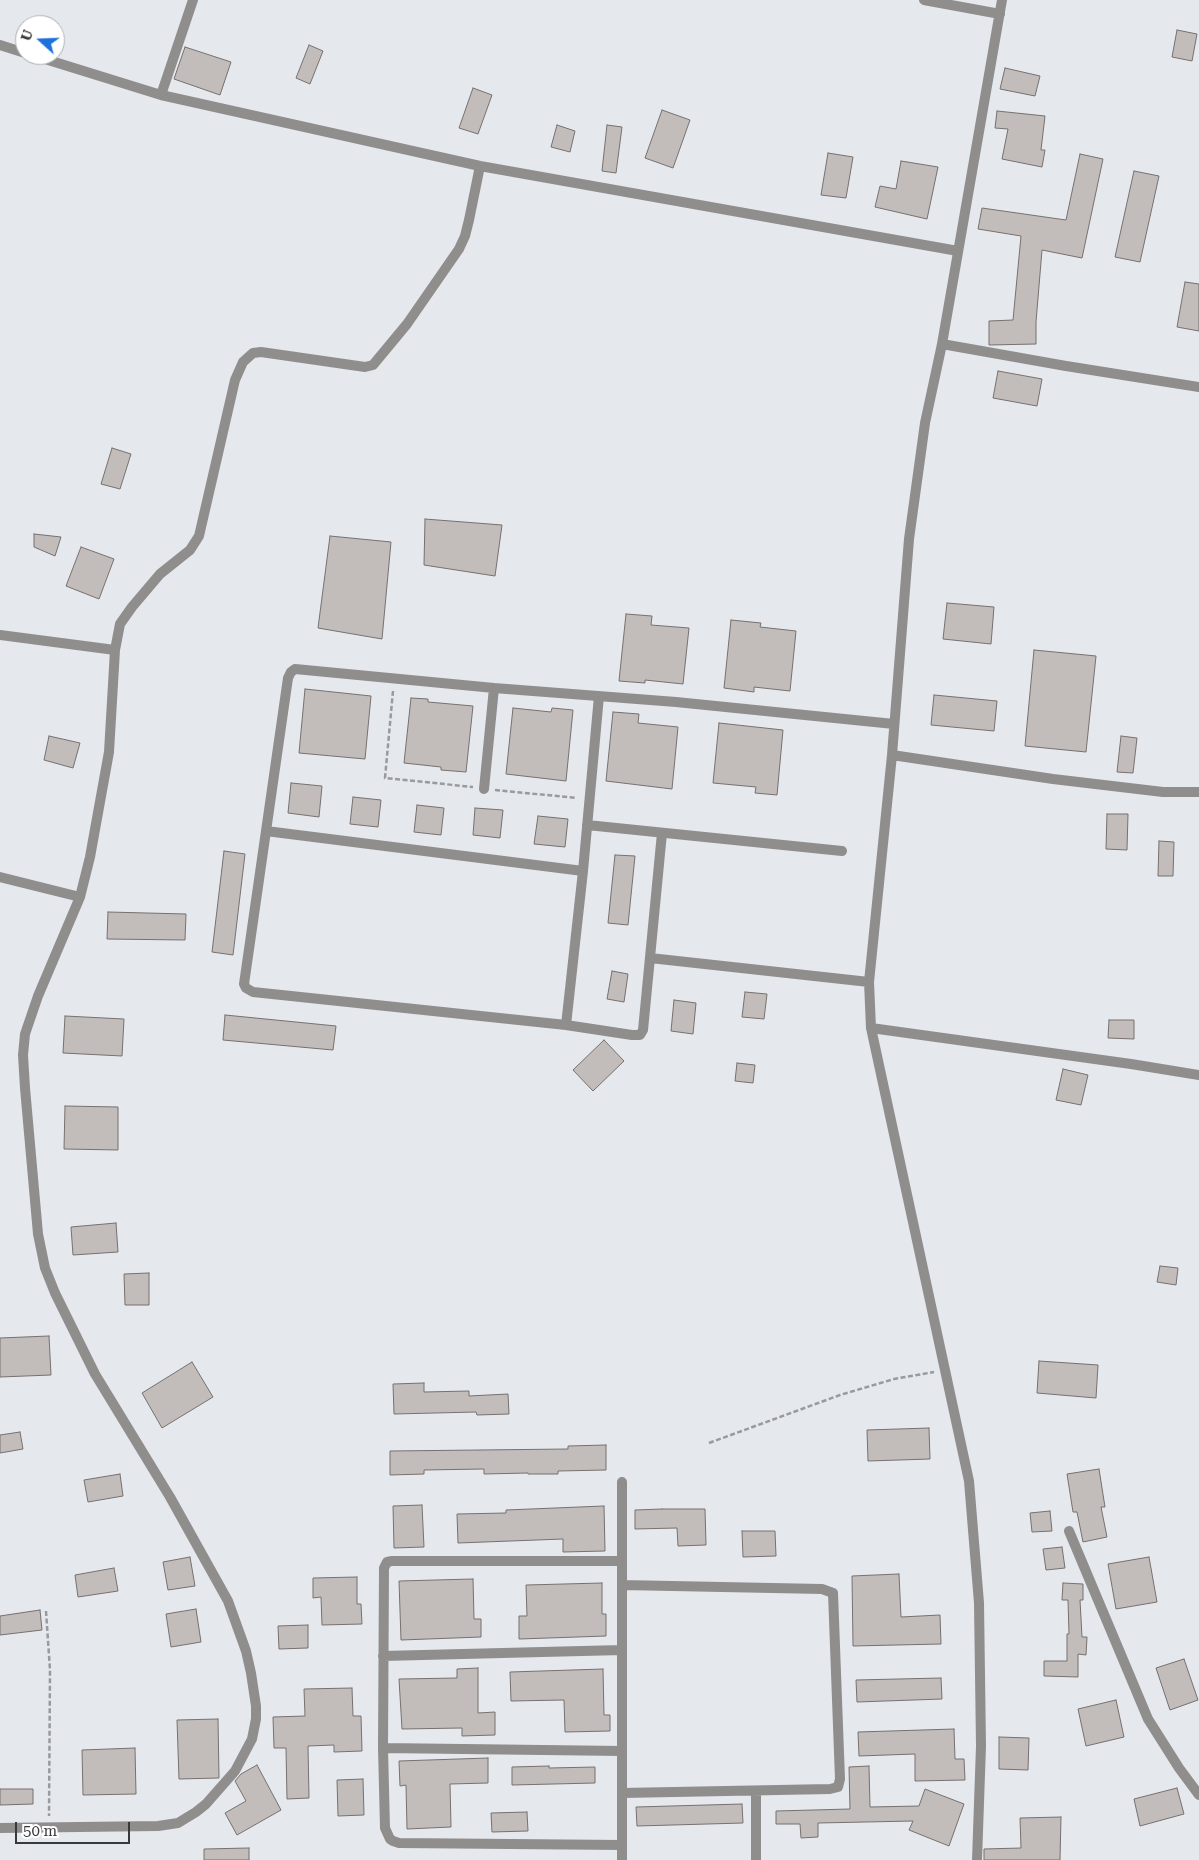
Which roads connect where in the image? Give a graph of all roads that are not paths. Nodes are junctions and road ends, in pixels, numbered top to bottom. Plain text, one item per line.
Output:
1 (193, 0) edge
2 (924, 0) edge
3 (1002, 0) edge
4 (1000, 14) junction
5 (0, 45) edge
6 (15, 50) edge
7 (64, 65) edge
8 (161, 95) junction
9 (480, 166) junction
10 (958, 250) junction
11 (942, 344) junction
12 (1199, 387) edge
13 (0, 636) edge
14 (115, 650) junction
15 (494, 688) junction
16 (599, 696) junction
17 (894, 724) junction
18 (892, 755) junction
19 (484, 789) road end
20 (1199, 792) edge
21 (587, 825) junction
22 (266, 831) junction
23 (662, 833) junction
24 (842, 851) dead end
25 (583, 871) junction
26 (0, 877) edge
27 (80, 897) junction
28 (650, 958) junction
29 (869, 982) junction
30 (566, 1025) junction
31 (871, 1028) junction
32 (1199, 1075) edge
33 (622, 1482) dead end
34 (1068, 1531) dead end
35 (622, 1561) junction
36 (622, 1585) junction
37 (622, 1650) junction
38 (383, 1656) junction
39 (383, 1748) junction
40 (622, 1750) junction
41 (756, 1791) junction
42 (622, 1793) junction
43 (1199, 1795) edge
44 (0, 1828) edge
45 (622, 1845) junction
46 (622, 1860) edge
47 (756, 1860) edge
48 (977, 1860) edge

1 - 8 street
2 - 4 street
3 - 4 street
4 - 10 street
5 - 6 street
7 - 8 street
8 - 9 street
9 - 10 street
9 - 14 street
10 - 11 street
11 - 12 street
11 - 17 street
13 - 14 street
14 - 27 street
15 - 16 street
15 - 19 street
15 - 22 street
16 - 17 street
16 - 21 street
17 - 18 street
18 - 20 street
18 - 29 street
21 - 23 street
21 - 25 street
22 - 25 street
22 - 30 street
23 - 24 street
23 - 28 street
25 - 30 street
26 - 27 street
27 - 44 street
28 - 29 street
28 - 30 street
29 - 31 street
31 - 32 street
31 - 48 street
33 - 35 street
34 - 43 street
35 - 36 street
35 - 38 street
36 - 37 street
36 - 41 street
37 - 38 street
37 - 40 street
38 - 39 street
39 - 40 street
39 - 45 street
40 - 42 street
41 - 42 street
41 - 47 street
42 - 45 street
45 - 46 street

